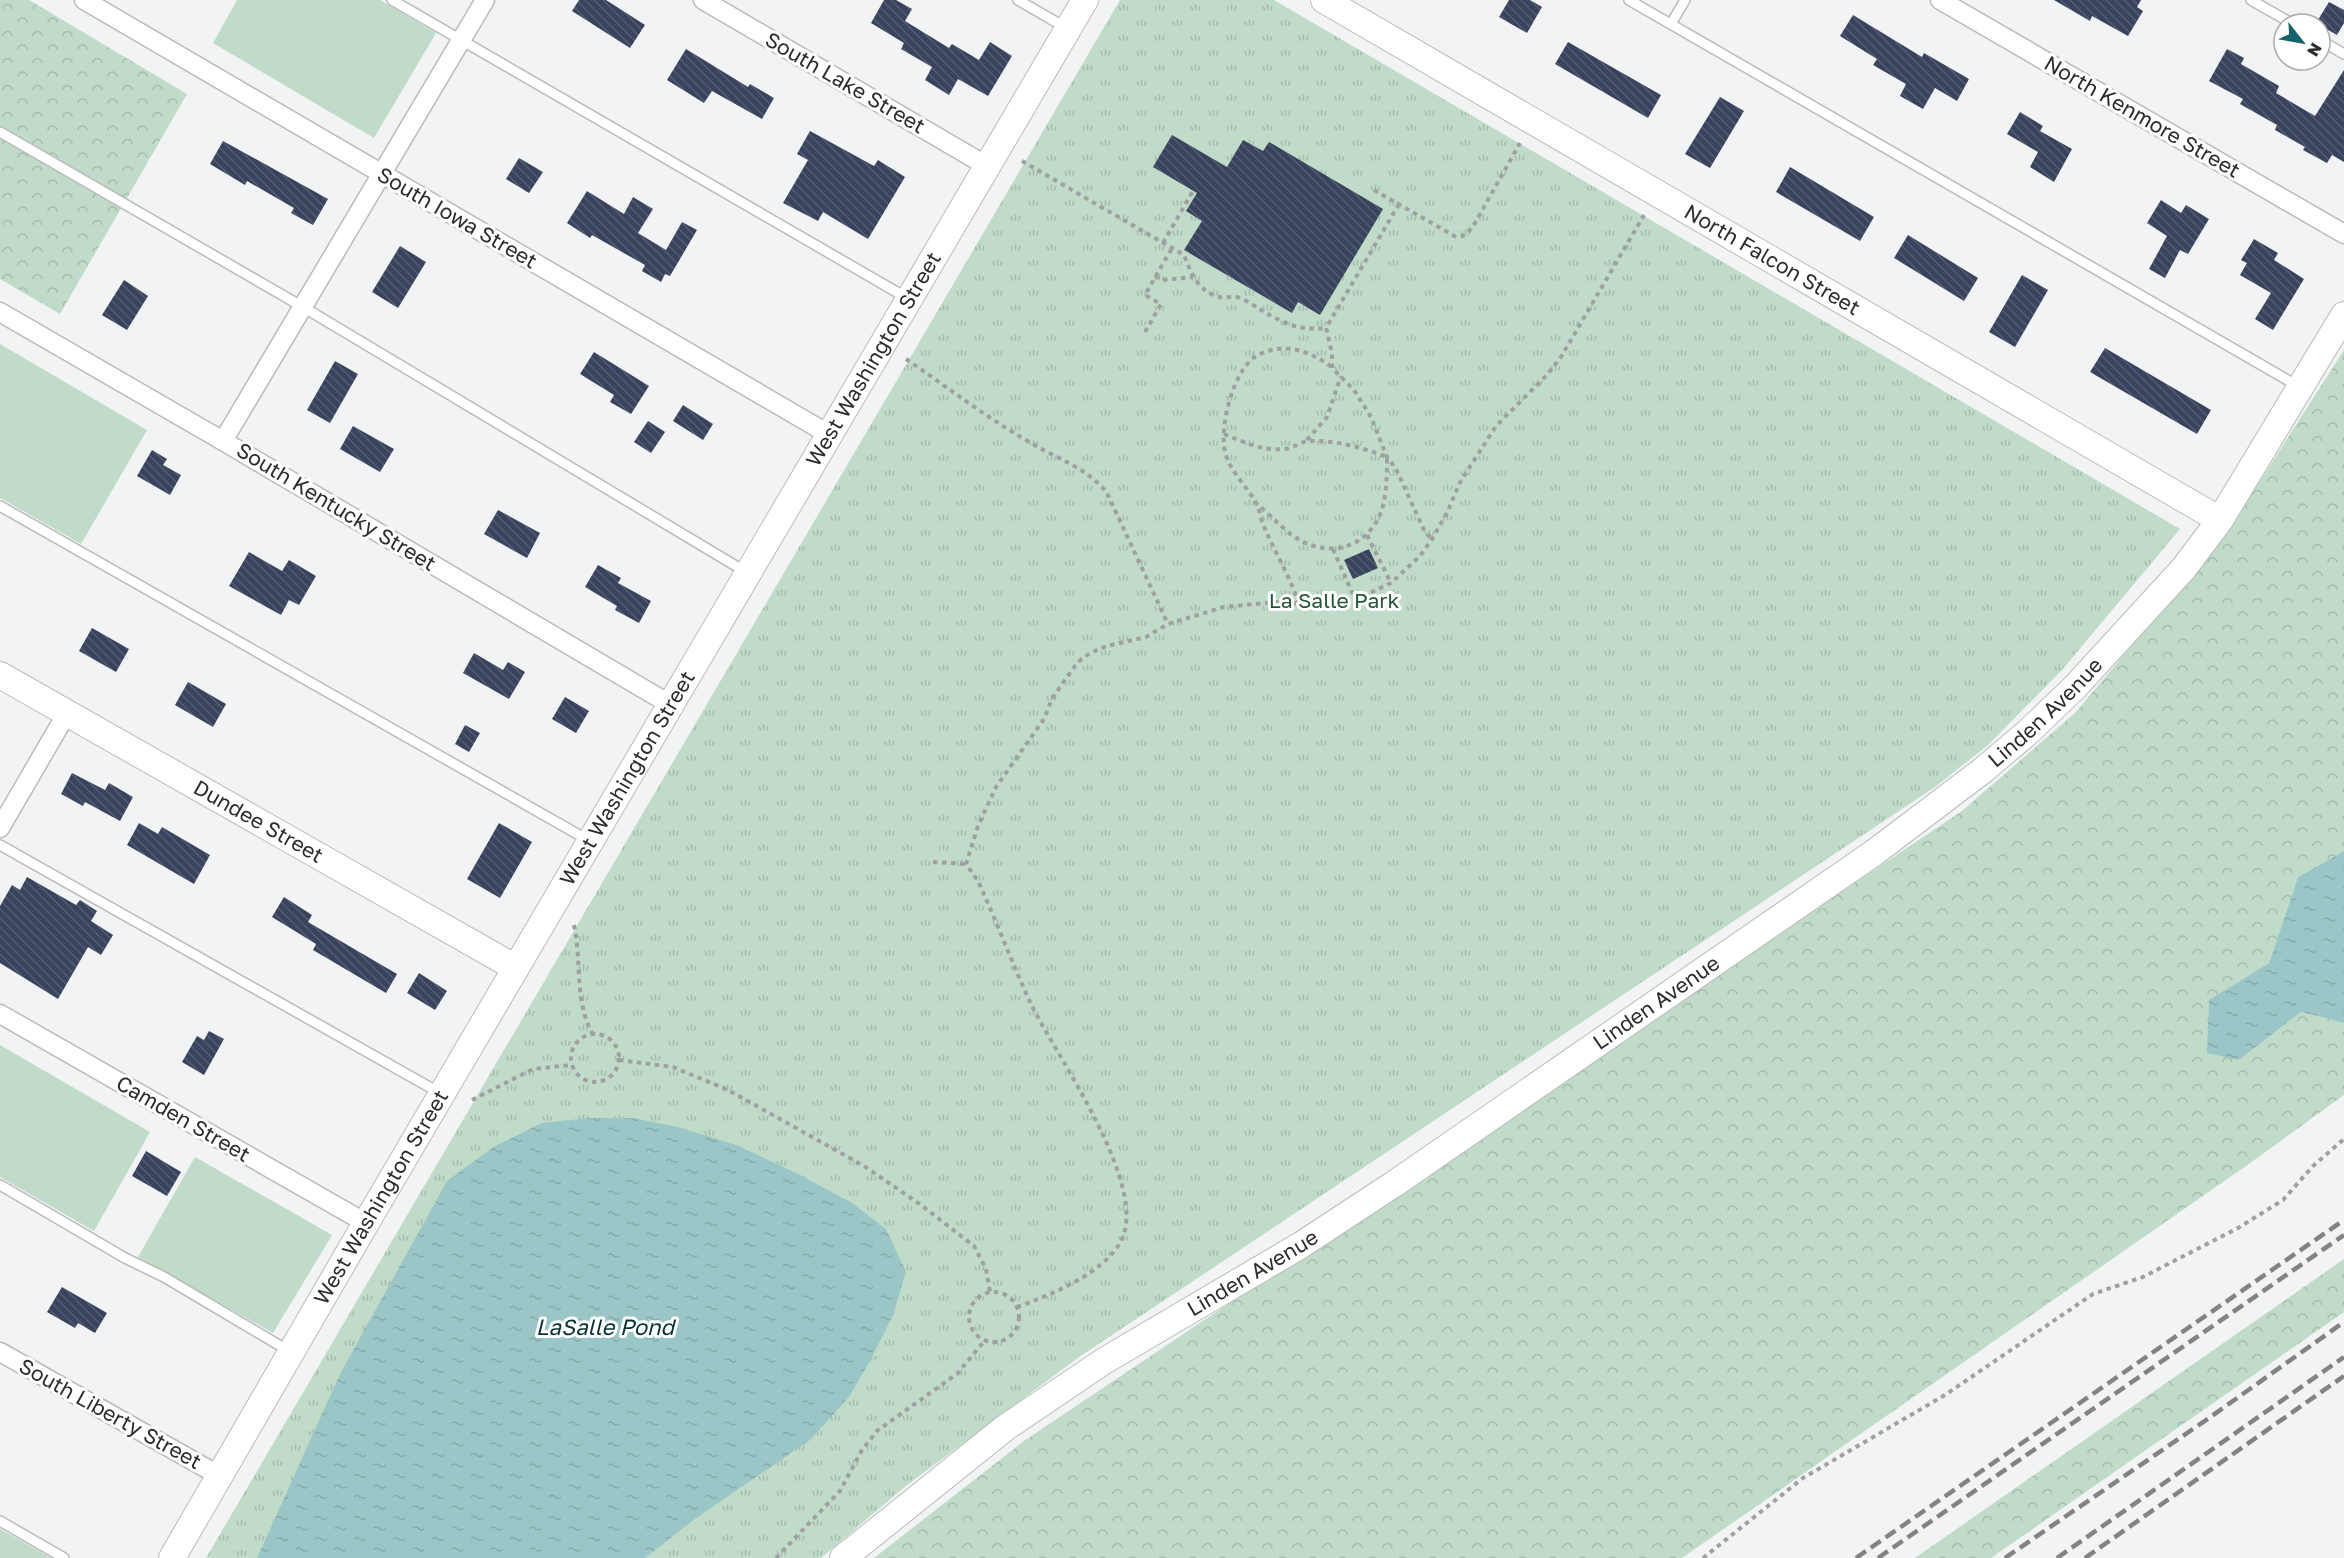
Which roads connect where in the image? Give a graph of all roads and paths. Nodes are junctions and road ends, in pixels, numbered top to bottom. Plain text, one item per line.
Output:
1 (84, 0) edge
2 (392, 0) edge
3 (485, 0) edge
4 (703, 0) edge
5 (1018, 0) edge
6 (1085, 0) edge
7 (1324, 0) edge
8 (1629, 0) edge
9 (1685, 0) edge
10 (1940, 0) edge
11 (2251, 0) edge
12 (2272, 12) edge
13 (1671, 24) junction
14 (1068, 29) junction
15 (462, 41) junction
16 (0, 132) edge
17 (1520, 143) dead end
18 (1022, 161) dead end
19 (987, 166) junction
20 (382, 175) junction
21 (1374, 190) dead end
22 (1193, 191) dead end
23 (1399, 204) junction
24 (1644, 215) dead end
25 (2344, 234) edge
26 (1163, 243) junction
27 (1172, 248) junction
28 (1155, 276) junction
29 (1192, 277) junction
30 (909, 299) junction
31 (303, 307) junction
32 (0, 312) edge
33 (2344, 315) edge
34 (1326, 328) junction
35 (1145, 332) dead end
36 (906, 358) dead end
37 (1332, 368) junction
38 (1341, 376) junction
39 (2301, 388) junction
40 (1224, 434) junction
41 (830, 435) junction
42 (223, 441) junction
43 (1306, 441) junction
44 (1388, 458) junction
45 (1257, 504) junction
46 (0, 506) edge
47 (2220, 520) junction
48 (1366, 535) junction
49 (1432, 539) junction
50 (1334, 549) junction
51 (748, 573) junction
52 (1391, 583) junction
53 (1355, 598) junction
54 (1299, 604) junction
55 (1168, 624) junction
56 (0, 675) edge
57 (671, 705) junction
58 (67, 713) junction
59 (0, 828) edge
60 (590, 841) junction
61 (0, 845) edge
62 (933, 862) dead end
63 (966, 864) junction
64 (574, 926) dead end
65 (516, 968) junction
66 (0, 1014) edge
67 (593, 1035) junction
68 (619, 1060) junction
69 (572, 1065) junction
70 (442, 1095) junction
71 (472, 1100) dead end
72 (2344, 1139) edge
73 (0, 1185) edge
74 (366, 1223) junction
75 (990, 1292) junction
76 (1017, 1307) junction
77 (985, 1340) junction
78 (0, 1352) edge
79 (291, 1353) junction
80 (220, 1476) junction
81 (0, 1521) edge
82 (64, 1558) edge
83 (172, 1558) edge
84 (776, 1558) edge
85 (843, 1558) edge
86 (1702, 1558) edge

1 - 20 street, South Iowa Street
2 - 15 lane
3 - 15 street
4 - 19 street, South Lake Street
5 - 14 lane
6 - 14 street, West Washington Street
7 - 47 street, North Falcon Street
8 - 13 lane
9 - 13 lane
10 - 25 street, North Kenmore Street
11 - 12 lane
13 - 39 lane
14 - 19 street, West Washington Street
15 - 20 street
15 - 30 lane
16 - 31 lane
17 - 23 path
18 - 26 path
19 - 30 street, West Washington Street
20 - 31 street
20 - 41 street, South Iowa Street
21 - 23 path
22 - 26 path
23 - 34 path
24 - 49 path
26 - 27 path
27 - 28 path
27 - 29 path
28 - 29 path
28 - 35 path
29 - 34 path
30 - 41 street, West Washington Street
31 - 42 street
31 - 51 lane
32 - 42 street, South Kentucky Street
33 - 39 street, Linden Avenue
34 - 37 path
36 - 55 path
37 - 38 path
37 - 40 path
38 - 43 path
38 - 44 path
39 - 47 street, Linden Avenue
40 - 43 path
40 - 45 path
41 - 51 street, West Washington Street
42 - 57 street, South Kentucky Street
43 - 44 path
44 - 48 path
44 - 49 path
45 - 50 path
45 - 54 path
46 - 60 lane
47 - 85 street, Linden Avenue
48 - 50 path
48 - 52 path
49 - 52 path
50 - 53 path
51 - 57 street, West Washington Street
52 - 53 path
53 - 54 path
54 - 55 path
55 - 63 path
56 - 58 street, Dundee Street
57 - 60 street, West Washington Street
58 - 59 street
58 - 65 street, Dundee Street
60 - 65 street, West Washington Street
61 - 70 lane
62 - 63 path
63 - 76 path
64 - 67 path
65 - 70 street, West Washington Street
66 - 74 street, Camden Street
67 - 68 path
67 - 69 path
68 - 69 path
68 - 75 path
69 - 71 path
70 - 74 street, West Washington Street
72 - 86 path
73 - 79 lane
74 - 79 street, West Washington Street
75 - 76 path
75 - 77 path
76 - 77 path
77 - 84 path
78 - 80 street, South Liberty Street
79 - 80 street, West Washington Street
80 - 83 street, West Washington Street
81 - 82 lane

